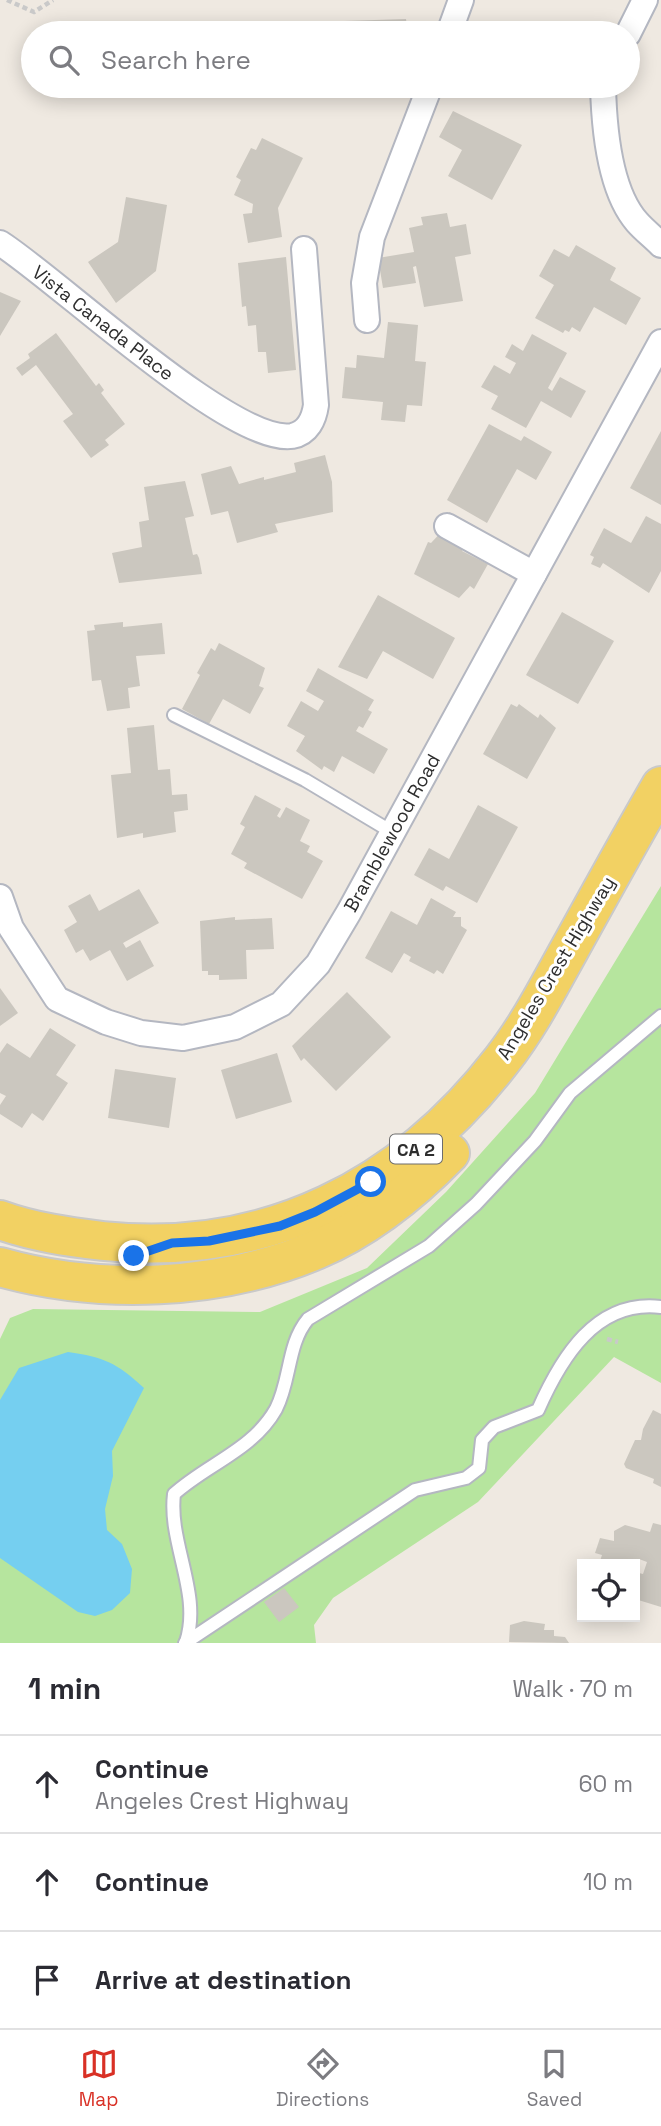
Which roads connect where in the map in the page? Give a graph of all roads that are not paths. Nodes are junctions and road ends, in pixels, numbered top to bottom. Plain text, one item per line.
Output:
1 (461, 0) edge
2 (635, 3) edge
3 (453, 21) edge
4 (631, 21) edge
5 (426, 98) edge
6 (604, 98) edge
7 (0, 243) edge
8 (661, 245) edge
9 (304, 249) dead end
10 (367, 320) dead end
11 (661, 342) edge
12 (447, 526) dead end
13 (534, 574) junction
14 (174, 715) dead end
15 (661, 786) edge
16 (661, 827) edge
17 (392, 832) junction
18 (0, 897) edge
19 (661, 1016) edge
20 (0, 1220) edge
21 (172, 1243) junction
22 (0, 1247) edge
23 (0, 1266) edge
24 (56, 1279) junction
25 (0, 1296) edge
26 (661, 1307) edge
27 (185, 1642) edge

1 - 3 street
2 - 4 street
5 - 10 street
6 - 8 street
7 - 9 street, Vista Canada Place
11 - 13 street, Bramblewood Road
12 - 13 street
13 - 17 street, Bramblewood Road
14 - 17 lane
15 - 21 main road, Angeles Crest Highway / CA 2
16 - 24 main road, Angeles Crest Highway / CA 2
17 - 18 street, Bramblewood Road
19 - 27 lane
20 - 21 main road, Angeles Crest Highway / CA 2
21 - 22 main road
23 - 24 main road, Angeles Crest Highway / CA 2
24 - 25 main road
26 - 27 lane

